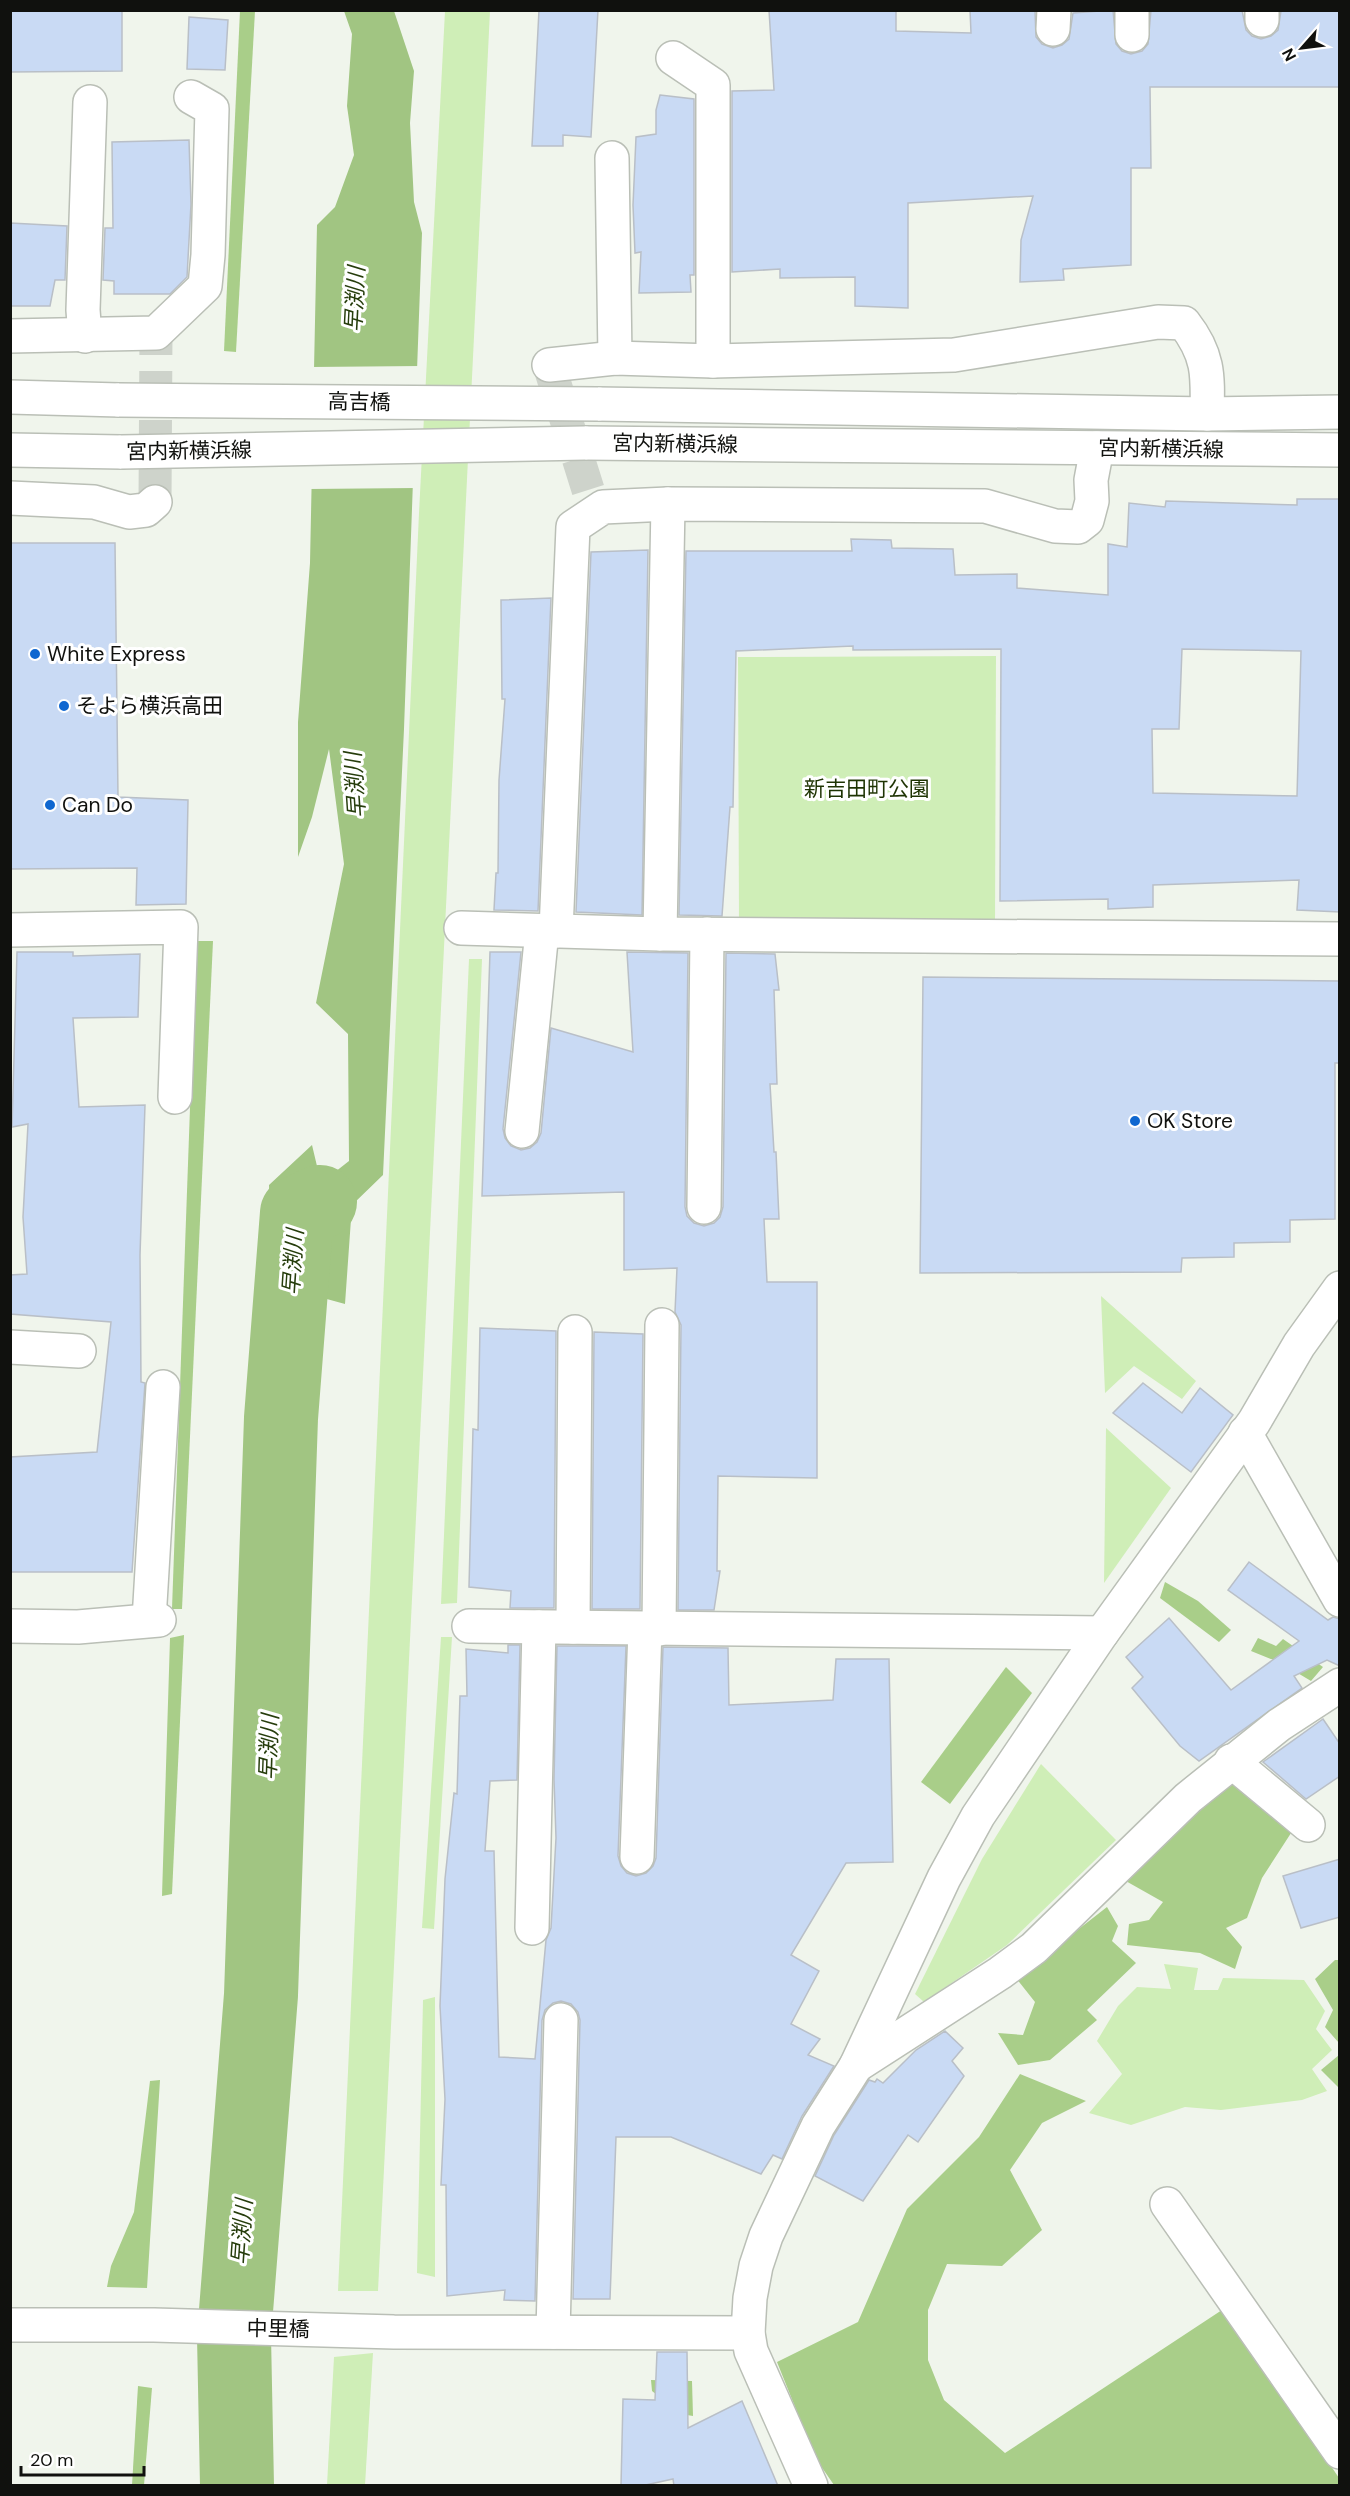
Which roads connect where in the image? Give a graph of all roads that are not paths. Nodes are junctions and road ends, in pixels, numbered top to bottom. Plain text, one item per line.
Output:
1 (673, 58) dead end
2 (190, 97) dead end
3 (90, 102) dead end
4 (612, 158) dead end
5 (10, 336) edge
6 (85, 336) junction
7 (615, 358) junction
8 (713, 361) junction
9 (549, 365) dead end
10 (10, 397) edge
11 (598, 404) joint
12 (1340, 412) edge
13 (1208, 414) junction
14 (1096, 448) junction
15 (10, 450) edge
16 (1340, 450) edge
17 (10, 498) edge
18 (155, 502) dead end
19 (668, 504) junction
20 (461, 928) dead end
21 (10, 930) edge
22 (549, 931) junction
23 (660, 934) junction
24 (707, 934) junction
25 (1340, 939) edge
26 (175, 1097) dead end
27 (522, 1131) dead end
28 (704, 1207) dead end
29 (1340, 1288) edge
30 (662, 1326) dead end
31 (575, 1332) dead end
32 (10, 1347) edge
33 (79, 1351) dead end
34 (164, 1387) dead end
35 (1245, 1433) junction
36 (1340, 1600) edge
37 (10, 1626) edge
38 (469, 1626) dead end
39 (539, 1627) junction
40 (573, 1627) junction
41 (652, 1629) junction
42 (1102, 1633) junction
43 (1340, 1685) edge
44 (1232, 1761) junction
45 (1308, 1825) dead end
46 (637, 1857) dead end
47 (532, 1928) dead end
48 (561, 2020) dead end
49 (856, 2066) junction
50 (1167, 2204) dead end
51 (10, 2325) edge
52 (553, 2332) junction
53 (748, 2333) junction
54 (1340, 2452) edge
55 (811, 2486) edge

1 - 8 street
2 - 6 street
3 - 6 street
4 - 7 street
5 - 6 street
7 - 8 street
7 - 9 street
8 - 13 street
10 - 11 street, 高吉橋, bridge
11 - 13 street, 宮内新横浜線
12 - 13 street, 宮内新横浜線
14 - 15 street, 宮内新横浜線, bridge
14 - 16 street, 宮内新横浜線
14 - 19 street
17 - 18 street
19 - 22 street
19 - 23 street
20 - 22 street
21 - 26 street
22 - 23 street
22 - 27 street
23 - 24 street
24 - 25 street
24 - 28 street
29 - 35 street
30 - 41 street
31 - 40 street
32 - 33 street
34 - 37 street
35 - 36 street
35 - 42 street
38 - 39 street
39 - 40 street
39 - 47 street
40 - 41 street
41 - 42 street
41 - 46 street
42 - 49 street
43 - 44 street
44 - 45 street
44 - 49 street
48 - 52 street
49 - 53 street
50 - 54 street
51 - 52 street, 中里橋
52 - 53 street, 中里橋
53 - 55 street

